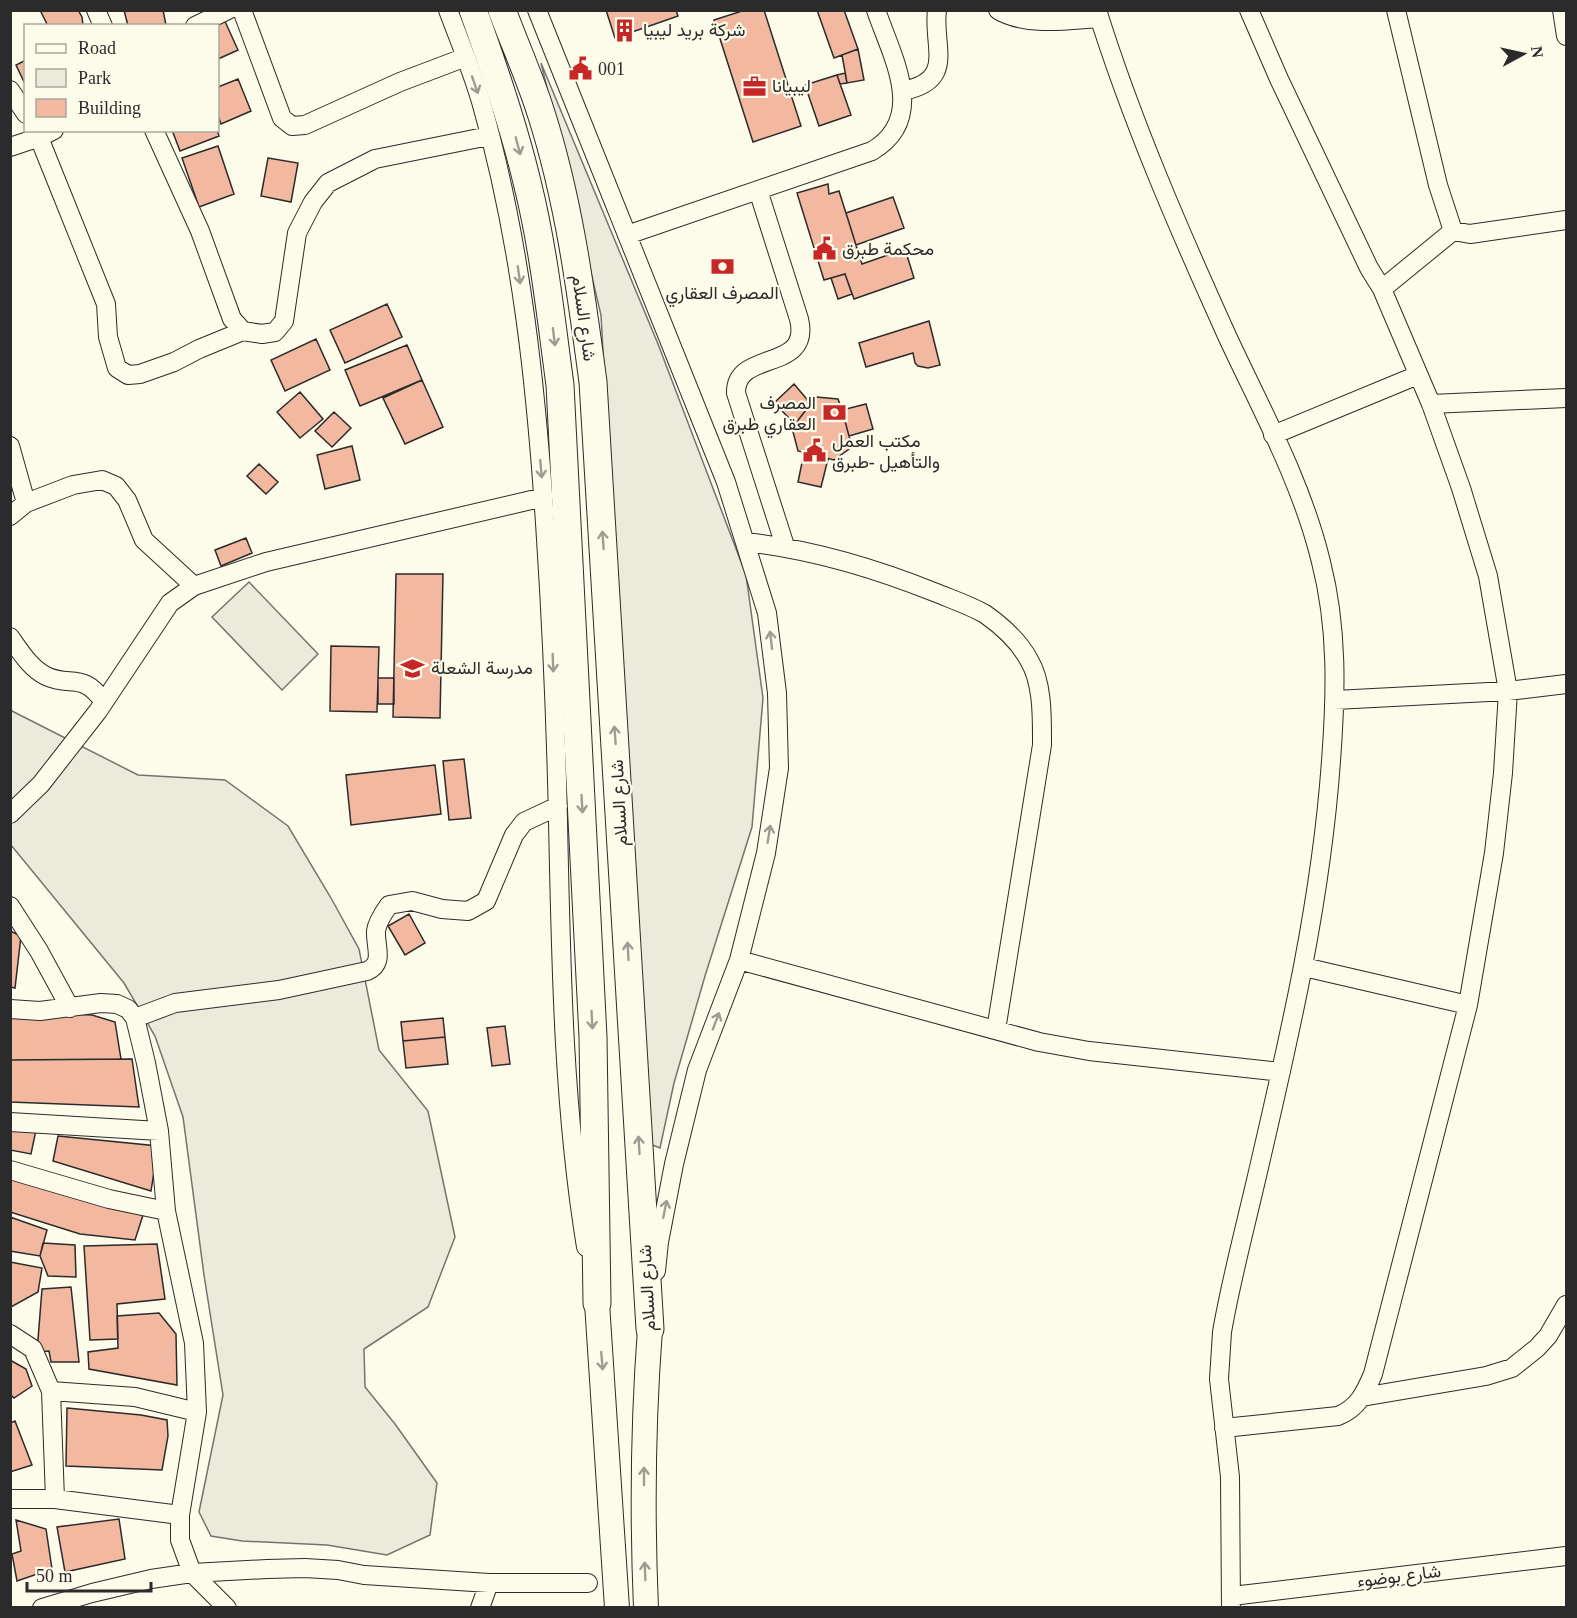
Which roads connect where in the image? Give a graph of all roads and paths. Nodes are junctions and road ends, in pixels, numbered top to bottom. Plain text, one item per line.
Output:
1 (96, 10) edge
2 (228, 10) edge
3 (242, 10) edge
4 (448, 10) edge
5 (473, 10) edge
6 (502, 10) edge
7 (537, 10) edge
8 (876, 10) edge
9 (937, 10) edge
10 (998, 10) edge
11 (1249, 10) edge
12 (1396, 10) edge
13 (1562, 10) edge
14 (1098, 14) edge
15 (102, 24) edge
16 (199, 24) edge
17 (1566, 36) edge
18 (466, 57) junction
19 (10, 90) edge
20 (902, 91) junction
21 (24, 111) edge
22 (155, 132) edge
23 (43, 133) edge
24 (489, 136) junction
25 (10, 147) edge
26 (758, 190) junction
27 (1566, 220) edge
28 (1453, 231) junction
29 (627, 235) junction
30 (1382, 289) junction
31 (243, 332) junction
32 (1418, 375) junction
33 (1566, 398) edge
34 (1431, 404) junction
35 (1273, 435) junction
36 (10, 447) edge
37 (544, 497) junction
38 (26, 503) junction
39 (10, 516) edge
40 (745, 542) junction
41 (785, 546) junction
42 (194, 586) junction
43 (10, 637) edge
44 (1566, 684) edge
45 (1508, 691) junction
46 (1335, 700) junction
47 (104, 702) junction
48 (558, 806) junction
49 (10, 814) edge
50 (10, 906) edge
51 (739, 960) junction
52 (1304, 967) junction
53 (1468, 1005) junction
54 (70, 1008) junction
55 (10, 1009) edge
56 (135, 1018) junction
57 (996, 1030) junction
58 (1281, 1072) junction
59 (10, 1122) edge
60 (159, 1131) junction
61 (10, 1170) edge
62 (166, 1211) junction
63 (597, 1303) junction
64 (1566, 1305) edge
65 (650, 1329) junction
66 (10, 1334) edge
67 (51, 1391) junction
68 (1362, 1397) junction
69 (197, 1412) junction
70 (1224, 1428) junction
71 (10, 1499) edge
72 (55, 1499) junction
73 (180, 1515) junction
74 (1566, 1556) edge
75 (192, 1573) junction
76 (489, 1583) junction
77 (588, 1583) dead end
78 (1232, 1602) edge
79 (42, 1608) edge
80 (227, 1608) edge
81 (480, 1608) edge
82 (617, 1608) edge
83 (646, 1608) edge

1 - 15 street
2 - 16 street
3 - 18 street
4 - 18 street
5 -> 63 highway, شارع السلام
65 -> 6 highway, شارع السلام
7 - 29 street
8 - 20 street
9 - 20 street
10 - 14 street
11 - 30 street
12 - 28 street
13 - 17 street
14 - 35 street
18 -> 24 street
19 - 21 street
20 - 26 street
22 - 31 street
23 - 25 street
23 - 31 street
24 - 31 street
24 -> 37 street
26 - 29 street
26 - 41 street
27 - 28 street
28 - 30 street
29 - 40 street
30 - 32 street
32 - 34 street
32 - 35 street
33 - 34 street
34 - 45 street
35 - 46 street
36 - 38 street
37 - 42 street
37 -> 48 street
38 - 39 street
38 - 42 street
40 - 41 street
51 -> 40 street
41 - 57 street
42 - 47 street
43 - 47 street
44 - 45 street
45 - 46 street
45 - 53 street
46 - 52 street
47 - 49 street
48 - 56 street
48 - 63 street
50 - 54 street
51 - 57 street
65 -> 51 street
52 - 53 street
52 - 58 street
53 - 68 street
54 - 55 street
54 - 56 street
56 - 60 street
57 - 58 street
58 - 70 street
59 - 60 street
60 - 62 street
61 - 62 street
62 - 69 street
63 -> 82 main road, شارع السلام
64 - 68 street
83 -> 65 main road, شارع السلام
66 - 67 street
67 - 69 street
67 - 72 street
68 - 70 street
69 - 73 street
70 - 78 street
71 - 72 street
72 - 73 street
73 - 75 street
74 - 78 street, شارع بوضوء
75 - 76 street
75 - 79 street
75 - 80 street
76 - 77 street
76 - 81 street

